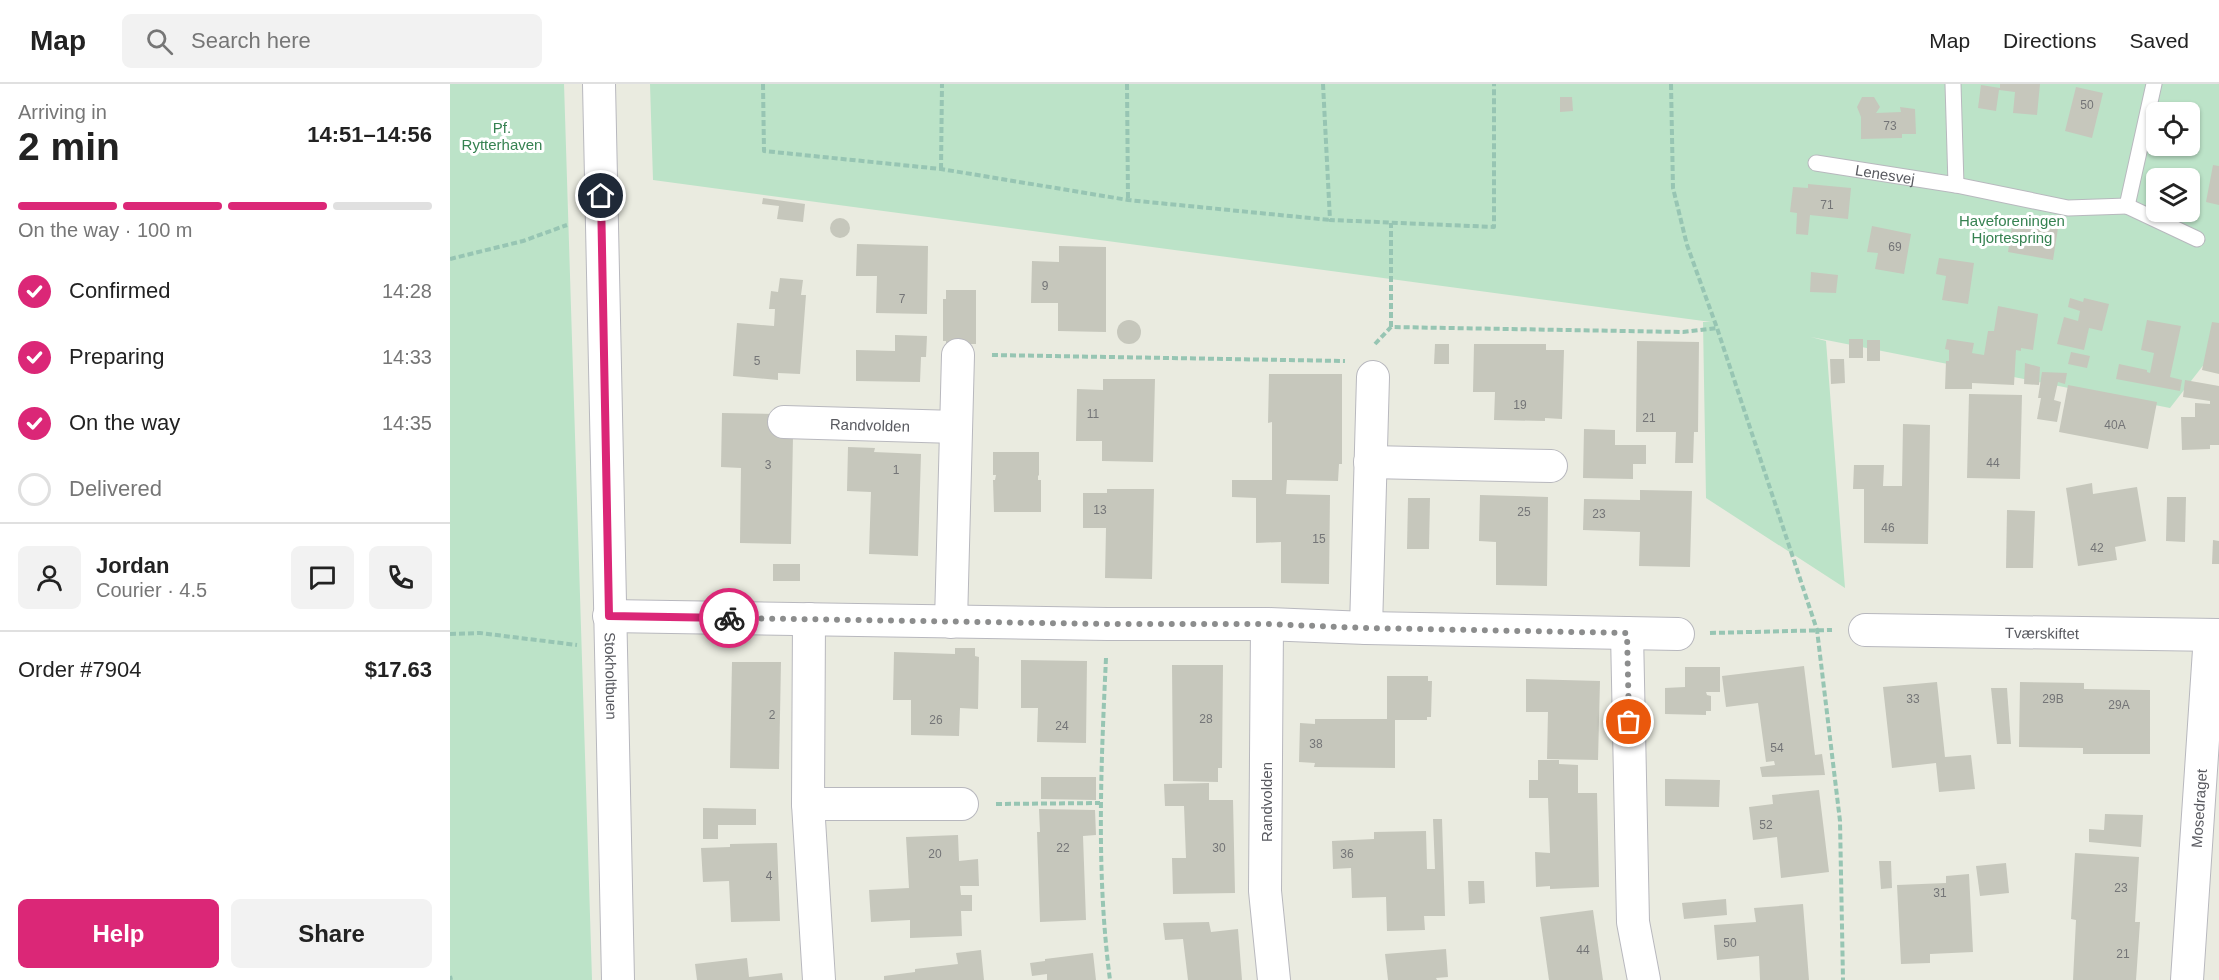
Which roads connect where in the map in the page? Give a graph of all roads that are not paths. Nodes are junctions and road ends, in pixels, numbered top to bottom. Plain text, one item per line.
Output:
1 (599, 84) edge
2 (1953, 84) edge
3 (2154, 84) edge
4 (1816, 163) dead end
5 (1956, 185) junction
6 (2127, 206) junction
7 (2197, 239) dead end
8 (958, 355) road end
9 (1372, 377) dead end
10 (784, 422) dead end
11 (956, 428) junction
12 (1370, 462) junction
13 (1551, 466) dead end
14 (809, 619) junction
15 (951, 622) junction
16 (1267, 624) junction
17 (1366, 628) junction
18 (1865, 630) road end
19 (610, 631) junction
20 (1627, 633) junction
21 (1678, 634) road end
22 (2214, 635) edge
23 (808, 804) junction
24 (962, 804) road end
25 (618, 980) edge
26 (819, 980) edge
27 (1274, 980) edge
28 (1644, 980) edge
29 (2187, 980) edge

1 - 19 street, Stokholtbuen
2 - 5 lane
3 - 6 lane
4 - 5 lane, Lenesvej
5 - 6 lane, Lenesvej
6 - 7 lane, Lenesvej
8 - 11 street
9 - 12 street
10 - 11 street, Randvolden
11 - 15 street
12 - 13 street
12 - 17 street
14 - 15 street
14 - 19 street
14 - 23 street
15 - 16 street
16 - 17 street
16 - 27 street, Randvolden
17 - 20 street
18 - 22 street, Tværskiftet
19 - 25 street, Stokholtbuen
20 - 21 street
20 - 28 street
22 - 29 street, Mosedraget
23 - 24 street
23 - 26 street

